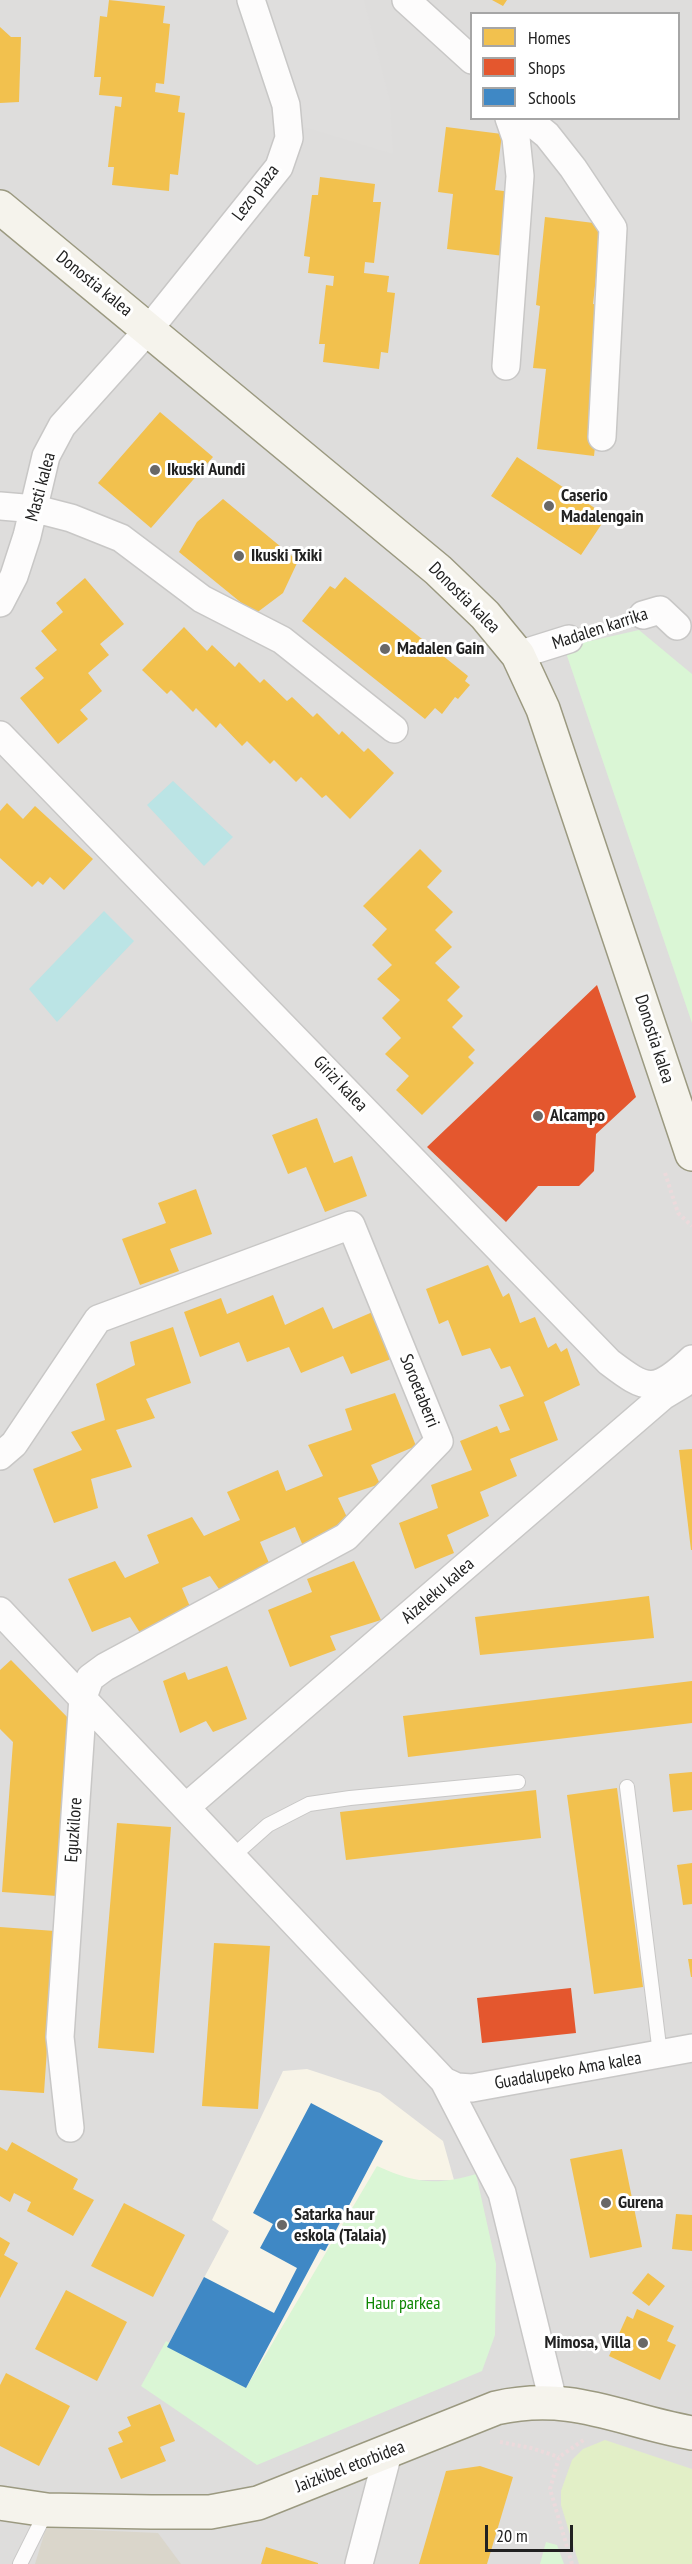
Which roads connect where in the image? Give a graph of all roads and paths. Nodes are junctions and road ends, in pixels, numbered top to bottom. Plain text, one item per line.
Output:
1 (251, 0) edge
2 (406, 0) edge
3 (470, 59) edge
4 (510, 120) edge
5 (528, 120) edge
6 (0, 207) edge
7 (149, 329) junction
8 (506, 366) dead end
9 (602, 437) dead end
10 (0, 506) edge
11 (36, 509) junction
12 (0, 603) edge
13 (643, 615) joint
14 (677, 626) dead end
15 (569, 639) joint
16 (518, 655) junction
17 (394, 729) dead end
18 (0, 735) edge
19 (692, 1154) edge
20 (664, 1170) dead end
21 (692, 1226) edge
22 (692, 1359) edge
23 (692, 1380) edge
24 (0, 1456) edge
25 (0, 1611) edge
26 (83, 1697) junction
27 (518, 1782) dead end
28 (627, 1787) dead end
29 (192, 1813) junction
30 (233, 1856) junction
31 (692, 2048) edge
32 (660, 2054) junction
33 (444, 2081) junction
34 (70, 2128) dead end
35 (553, 2401) junction
36 (692, 2433) edge
37 (589, 2437) dead end
38 (388, 2453) junction
39 (0, 2503) edge
40 (46, 2510) junction
41 (20, 2564) edge
42 (359, 2564) edge
43 (572, 2564) edge

1 - 7 street, Lezo plaza
2 - 3 street
4 - 8 street
5 - 9 street
6 - 7 street, Donostia kalea
7 - 11 street, Masti kalea
7 - 16 street, Donostia kalea
10 - 11 street
11 - 12 street, Masti kalea
11 - 17 street
13 - 14 street, Madalen karrika
13 - 15 path, Madalen karrika
15 - 16 street, Madalen karrika
16 - 19 street, Donostia kalea
18 - 22 street, Girizi kalea
20 - 21 path
23 - 29 street, Aizeleku kalea
24 - 26 street, Soroetaberri
25 - 26 street
26 - 29 street
26 - 34 street, Eguzkilore
27 - 30 lane
28 - 32 lane
29 - 30 street
30 - 33 street
31 - 32 street, Guadalupeko Ama kalea
32 - 33 street, Guadalupeko Ama kalea
33 - 35 street
35 - 36 street, Jaizkibel etorbidea
35 - 38 street, Jaizkibel etorbidea
37 - 43 path
38 - 40 street, Jaizkibel etorbidea
38 - 42 street
39 - 40 street, Jaizkibel etorbidea
40 - 41 lane

